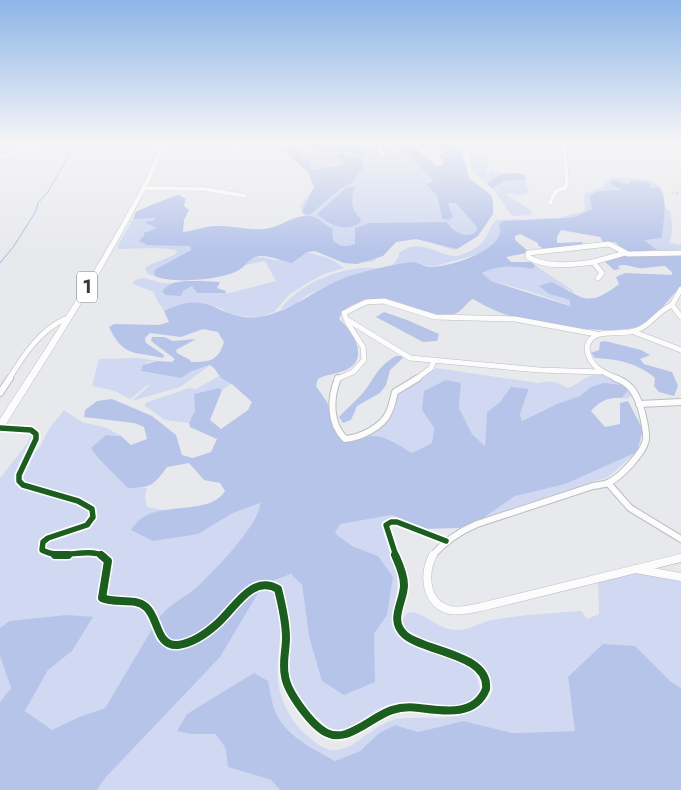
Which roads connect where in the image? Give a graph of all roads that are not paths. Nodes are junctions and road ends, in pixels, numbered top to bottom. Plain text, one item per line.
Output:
1 (145, 178) edge
2 (147, 178) edge
3 (566, 178) edge
4 (142, 188) junction
5 (245, 196) dead end
6 (550, 203) dead end
7 (626, 253) junction
8 (681, 253) edge
9 (593, 262) junction
10 (598, 278) dead end
11 (681, 289) edge
12 (672, 305) junction
13 (681, 317) edge
14 (65, 319) junction
15 (346, 320) junction
16 (633, 331) junction
17 (596, 334) junction
18 (681, 350) edge
19 (434, 360) junction
20 (601, 372) junction
21 (0, 394) edge
22 (681, 402) edge
23 (639, 404) junction
24 (0, 418) edge
25 (0, 428) edge
26 (608, 483) junction
27 (681, 538) edge
28 (446, 541) junction
29 (681, 558) edge
30 (634, 569) junction
31 (681, 577) edge

1 - 14 highway, 1
2 - 4 highway, 1
3 - 6 street
4 - 5 street
4 - 25 highway, 1
7 - 8 street
7 - 9 street
7 - 9 street
9 - 10 street
11 - 12 street
12 - 13 street
12 - 16 street
14 - 21 street
14 - 24 highway, 1
15 - 17 street
15 - 19 street
15 - 19 street
16 - 17 street
16 - 18 street
17 - 20 street
19 - 20 street
20 - 23 street
22 - 23 street
23 - 26 street
25 - 28 street
26 - 27 street
26 - 28 street
28 - 30 street
29 - 30 street
30 - 31 street

